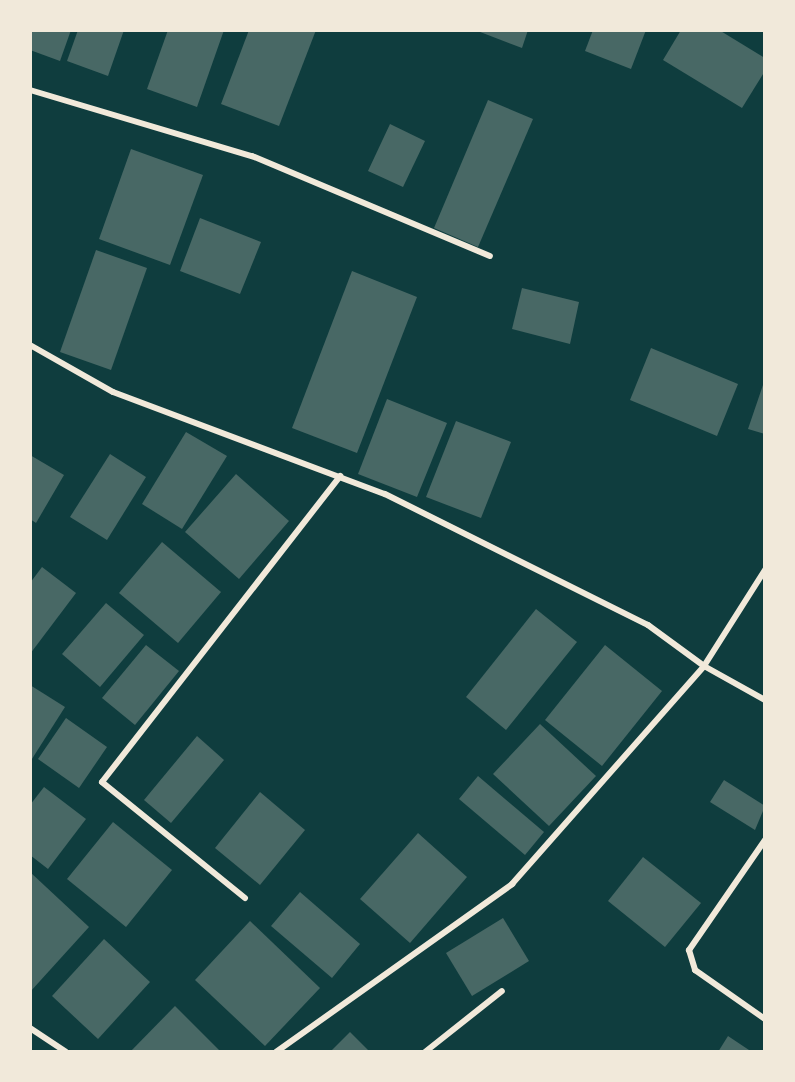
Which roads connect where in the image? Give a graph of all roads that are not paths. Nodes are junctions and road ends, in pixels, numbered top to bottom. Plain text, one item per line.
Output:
1 (30, 90) edge
2 (490, 256) dead end
3 (30, 345) edge
4 (340, 476) junction
5 (765, 570) edge
6 (704, 666) junction
7 (765, 700) edge
8 (765, 840) edge
9 (245, 898) dead end
10 (502, 991) dead end
11 (765, 1020) edge
12 (30, 1028) edge
13 (66, 1052) edge
14 (276, 1052) edge
15 (425, 1052) edge

1 - 2 street
3 - 4 street
4 - 6 street
4 - 9 street
5 - 6 street
6 - 7 street
6 - 14 street
8 - 11 street
10 - 15 street
12 - 13 street

